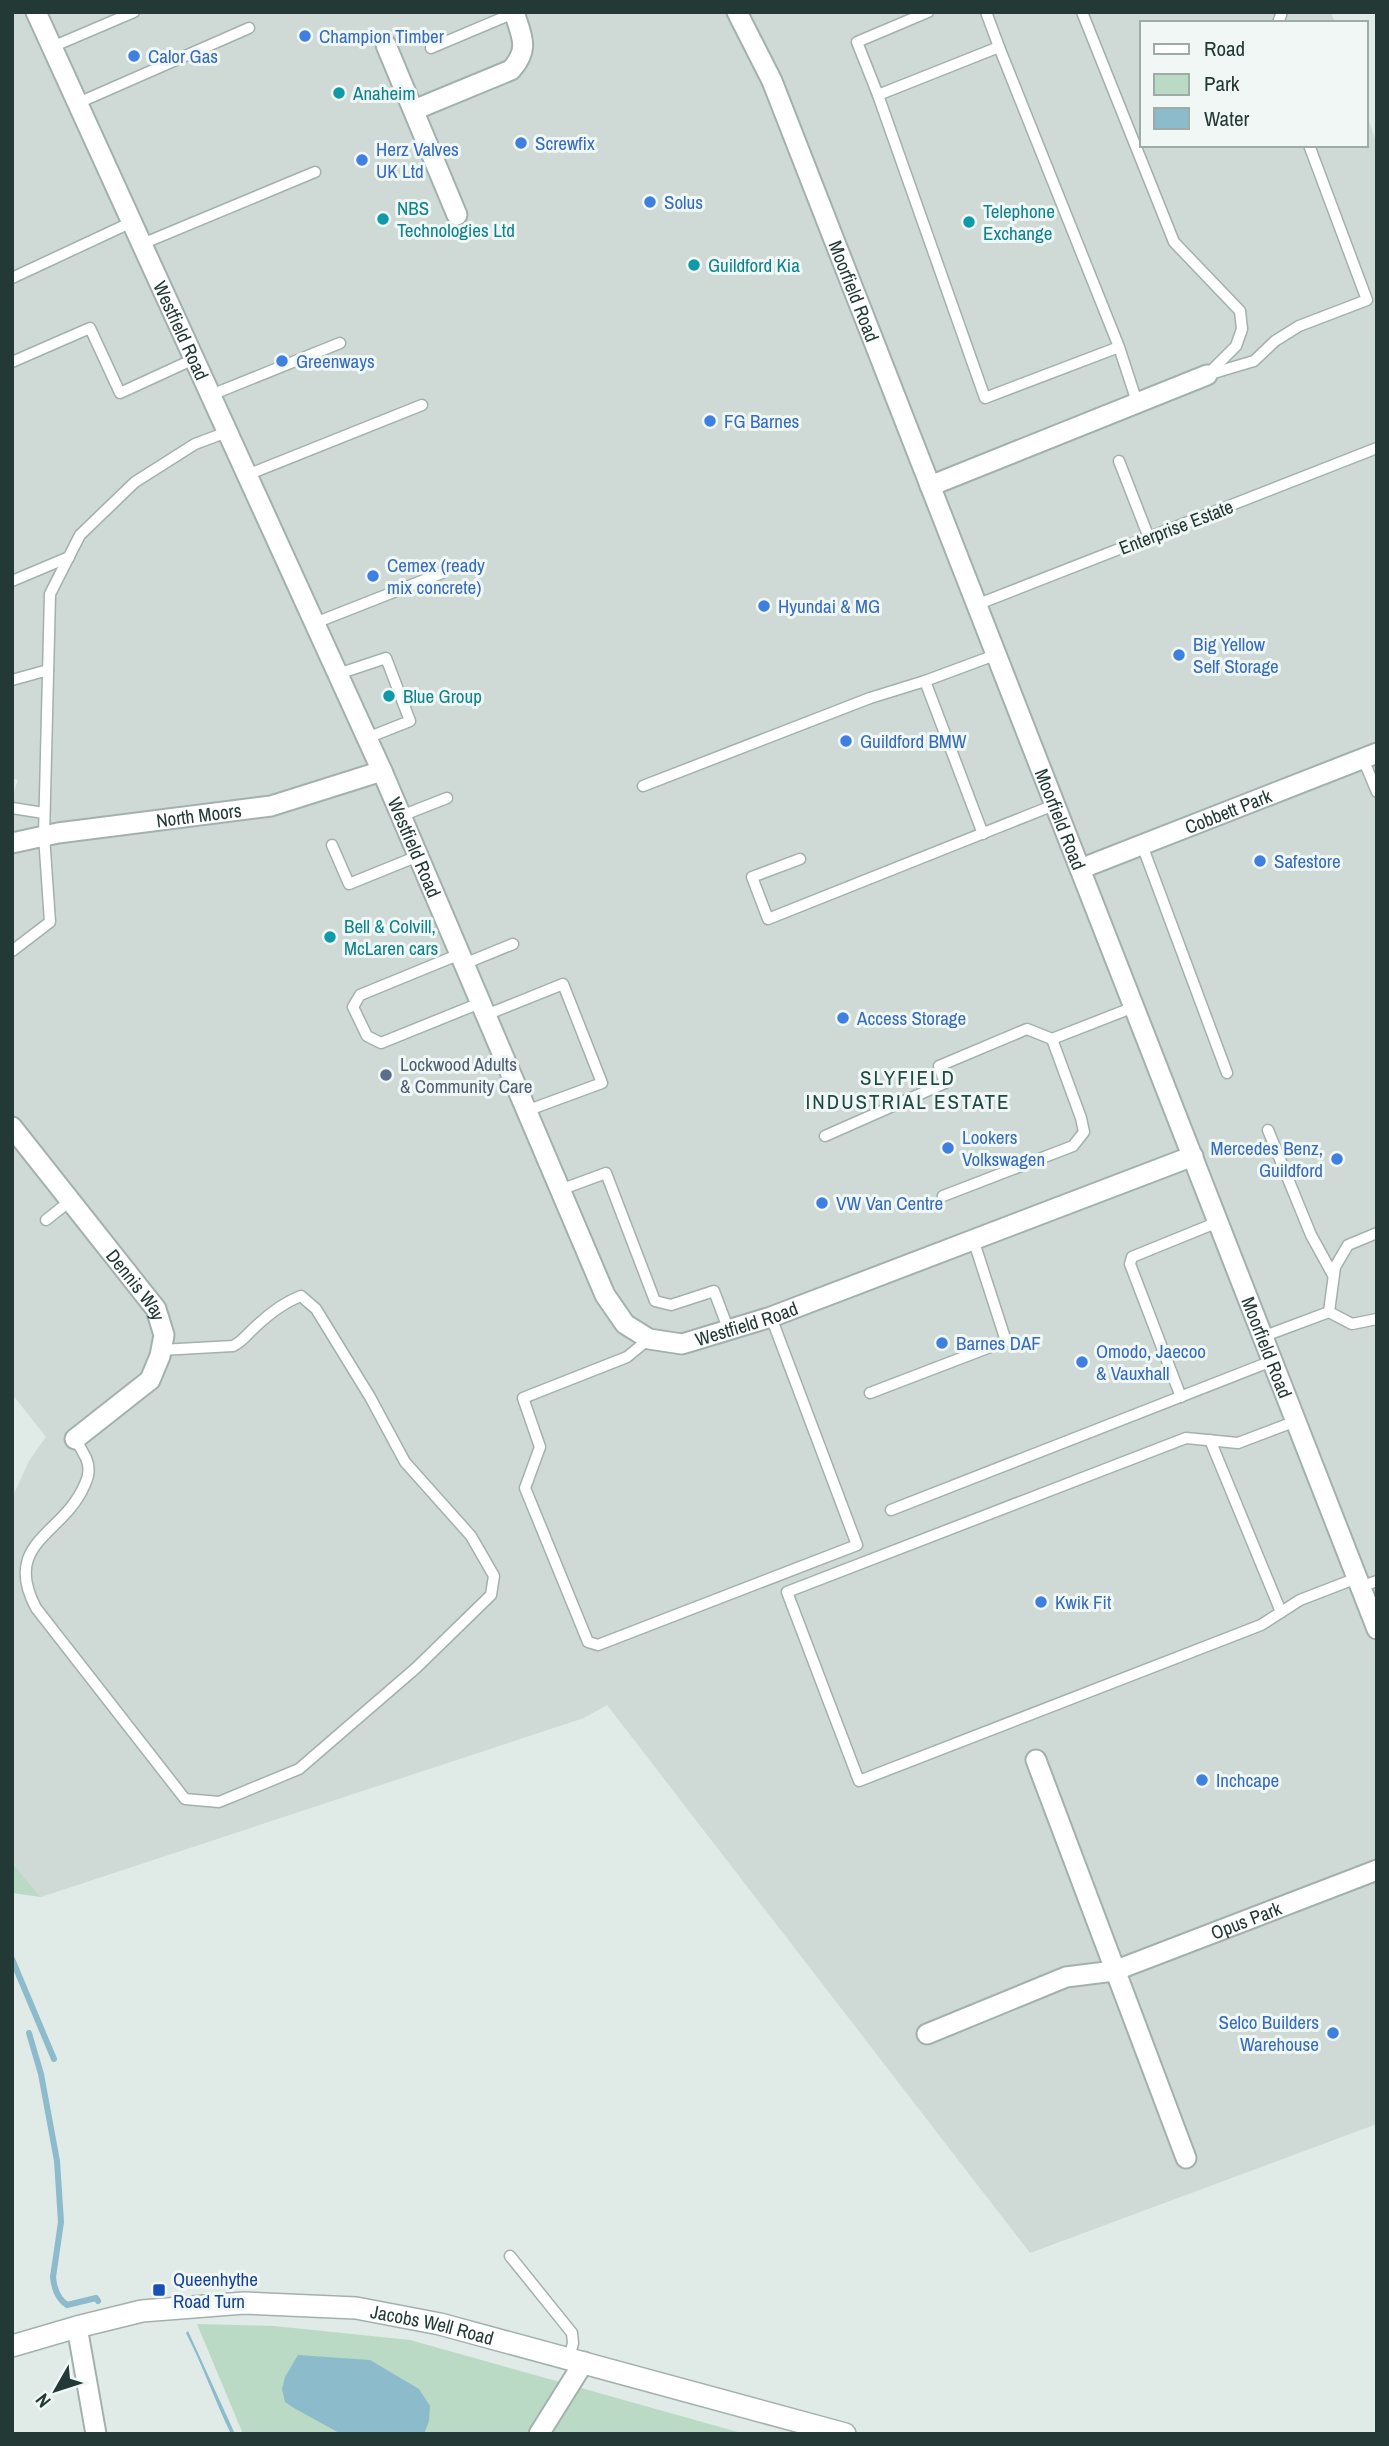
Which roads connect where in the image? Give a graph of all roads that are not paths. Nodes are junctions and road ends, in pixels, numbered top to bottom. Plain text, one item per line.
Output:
1 (36, 12) edge
2 (134, 12) edge
3 (514, 12) edge
4 (737, 12) edge
5 (928, 12) edge
6 (986, 12) edge
7 (1082, 12) edge
8 (249, 28) dead end
9 (386, 45) dead end
10 (52, 47) junction
11 (999, 47) junction
12 (430, 48) dead end
13 (878, 94) junction
14 (78, 103) junction
15 (414, 110) junction
16 (1309, 147) edge
17 (315, 172) dead end
18 (457, 215) dead end
19 (132, 222) junction
20 (142, 244) junction
21 (12, 278) edge
22 (340, 343) dead end
23 (1119, 347) junction
24 (194, 359) junction
25 (12, 362) edge
26 (1207, 375) junction
27 (211, 395) junction
28 (1137, 402) junction
29 (422, 405) dead end
30 (228, 432) junction
31 (1377, 448) edge
32 (1119, 461) dead end
33 (247, 475) junction
34 (930, 486) junction
35 (1149, 538) junction
36 (69, 557) junction
37 (442, 573) dead end
38 (12, 581) edge
39 (976, 605) junction
40 (315, 623) junction
41 (995, 656) junction
42 (48, 670) junction
43 (338, 674) junction
44 (12, 680) edge
45 (925, 681) junction
46 (367, 738) junction
47 (1370, 756) edge
48 (382, 771) junction
49 (643, 786) dead end
50 (1377, 792) edge
51 (447, 798) dead end
52 (1054, 805) junction
53 (12, 808) edge
54 (44, 813) junction
55 (401, 816) junction
56 (984, 834) junction
57 (44, 836) junction
58 (12, 843) edge
59 (332, 845) dead end
60 (1142, 845) junction
61 (418, 856) junction
62 (800, 859) dead end
63 (1080, 869) junction
64 (513, 944) dead end
65 (12, 951) edge
66 (462, 959) junction
67 (1134, 1007) junction
68 (483, 1009) junction
69 (1052, 1039) junction
70 (1227, 1073) dead end
71 (526, 1111) junction
72 (12, 1127) edge
73 (1268, 1130) dead end
74 (825, 1136) dead end
75 (1192, 1156) junction
76 (560, 1190) junction
77 (943, 1196) dead end
78 (70, 1200) junction
79 (46, 1220) dead end
80 (1218, 1222) junction
81 (1377, 1233) edge
82 (973, 1240) junction
83 (1334, 1275) junction
84 (1329, 1312) junction
85 (771, 1317) junction
86 (1377, 1320) edge
87 (729, 1331) junction
88 (1262, 1337) junction
89 (649, 1339) junction
90 (162, 1350) junction
91 (1272, 1361) junction
92 (870, 1393) dead end
93 (1181, 1397) junction
94 (1296, 1422) junction
95 (75, 1439) joint
96 (1210, 1440) junction
97 (891, 1510) dead end
98 (1365, 1582) edge
99 (1281, 1612) junction
100 (1377, 1629) edge
101 (1036, 1760) dead end
102 (1377, 1870) edge
103 (1114, 1971) junction
104 (927, 2034) dead end
105 (1186, 2158) dead end
106 (510, 2256) dead end
107 (77, 2327) junction
108 (12, 2346) edge
109 (577, 2360) junction
110 (96, 2434) edge
111 (539, 2434) edge
112 (845, 2434) edge

1 - 10 street, Westfield Road
2 - 10 lane
3 - 12 lane
3 - 15 street
4 - 34 street, Moorfield Road
5 - 13 lane
6 - 11 lane
7 - 26 lane
8 - 14 lane
9 - 15 street
10 - 14 street, Westfield Road
11 - 13 lane
11 - 23 lane
13 - 23 lane
14 - 19 street, Westfield Road
15 - 18 street
16 - 26 lane
17 - 20 lane
19 - 20 street, Westfield Road
19 - 21 lane
20 - 24 street, Westfield Road
22 - 27 lane
23 - 28 lane
24 - 25 lane
24 - 27 street, Westfield Road
26 - 28 street
27 - 30 street, Westfield Road
28 - 34 street
29 - 33 lane
30 - 33 street, Westfield Road
30 - 36 lane
31 - 35 lane, Enterprise Estate
32 - 35 lane
33 - 40 street, Westfield Road
34 - 39 street, Moorfield Road
35 - 39 lane, Enterprise Estate
36 - 38 lane
36 - 42 lane
37 - 40 lane
39 - 41 street, Moorfield Road
40 - 43 street, Westfield Road
41 - 45 lane
41 - 52 street, Moorfield Road
42 - 44 lane
42 - 54 lane
43 - 46 street, Westfield Road
43 - 46 lane
45 - 49 lane
45 - 56 lane
46 - 48 street, Westfield Road
47 - 50 lane
47 - 60 street, Cobbett Park
48 - 55 street, Westfield Road
48 - 57 street, North Moors
51 - 55 lane
52 - 56 lane
52 - 63 street, Moorfield Road
53 - 54 lane
54 - 57 lane
55 - 61 street, Westfield Road
56 - 62 lane
57 - 58 street, North Moors
57 - 65 lane
59 - 61 lane
60 - 63 street, Cobbett Park
60 - 70 lane
61 - 66 street, Westfield Road
63 - 67 street, Moorfield Road
64 - 66 lane
66 - 68 street, Westfield Road
66 - 68 lane
67 - 69 lane
67 - 75 street, Moorfield Road
68 - 71 street, Westfield Road
68 - 71 lane
69 - 74 lane
69 - 77 lane
71 - 76 street, Westfield Road
72 - 78 street, Dennis Way
73 - 83 lane
75 - 80 street, Moorfield Road
75 - 82 street, Westfield Road
76 - 87 lane
76 - 89 street, Westfield Road
78 - 79 lane
78 - 90 street, Dennis Way
80 - 88 street, Moorfield Road
80 - 93 lane
81 - 83 lane
82 - 85 street, Westfield Road
82 - 92 lane
83 - 84 lane
84 - 86 lane
84 - 88 lane
85 - 87 street, Westfield Road
85 - 89 lane
87 - 89 street, Westfield Road
88 - 91 street, Moorfield Road
90 - 95 street, Dennis Way
90 - 95 lane
91 - 93 lane
91 - 94 street, Moorfield Road
93 - 97 lane
94 - 96 lane
94 - 98 street, Moorfield Road
96 - 99 lane
96 - 99 lane
98 - 99 lane
98 - 100 street, Moorfield Road
101 - 103 street
102 - 103 street, Opus Park
103 - 104 street, Opus Park
103 - 105 street
106 - 109 lane
107 - 108 street, Jacobs Well Road
107 - 109 street, Jacobs Well Road
107 - 110 street
109 - 111 street
109 - 112 street, Jacobs Well Road

